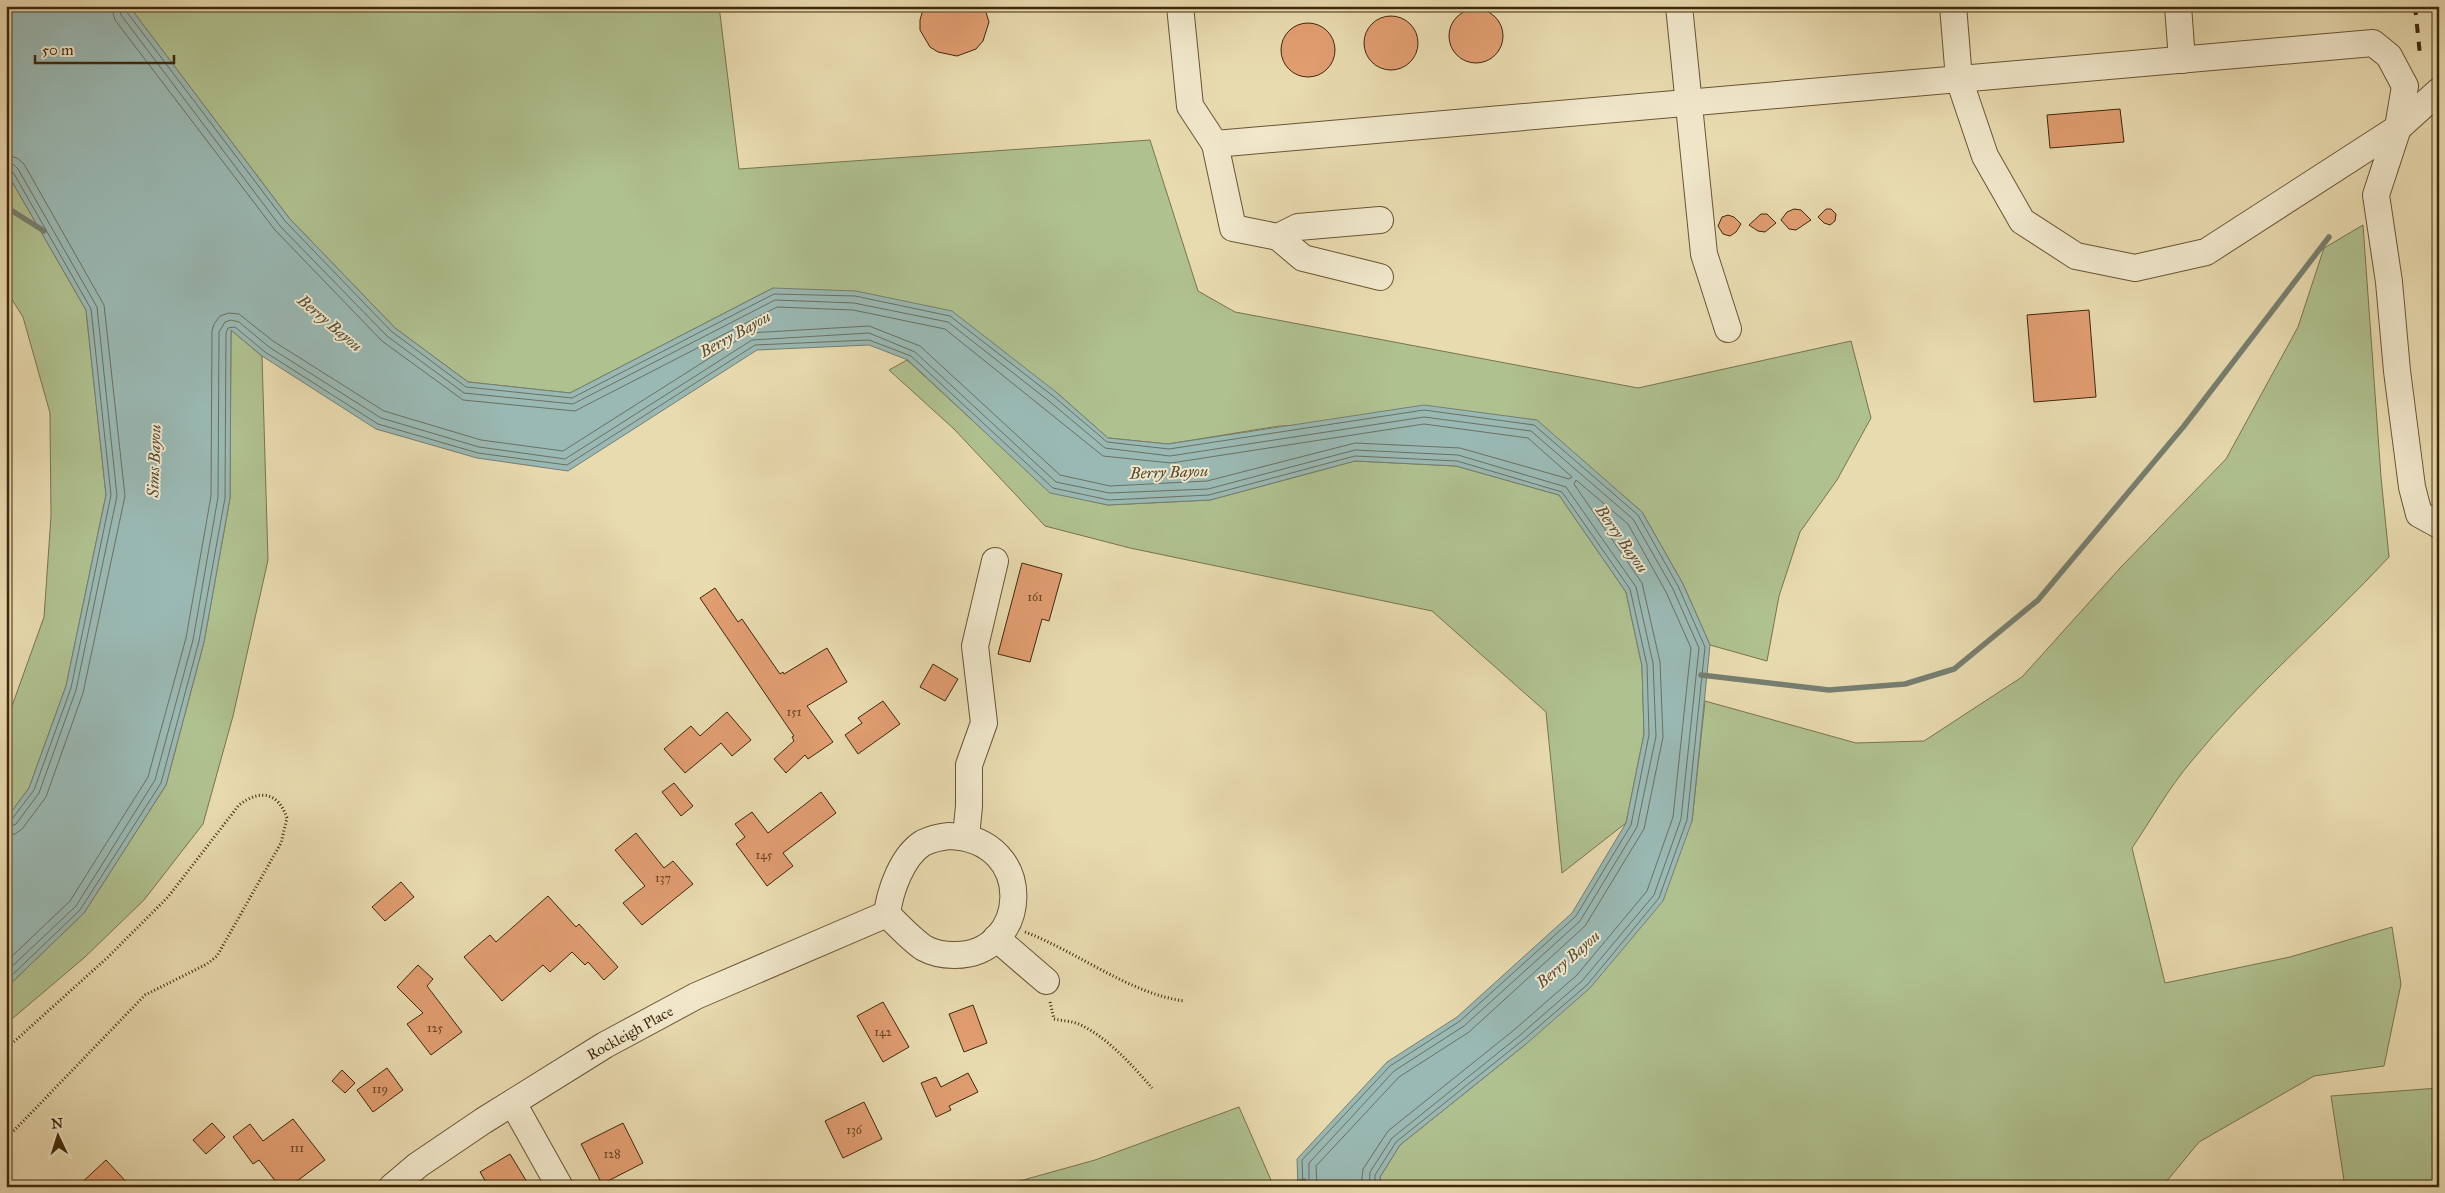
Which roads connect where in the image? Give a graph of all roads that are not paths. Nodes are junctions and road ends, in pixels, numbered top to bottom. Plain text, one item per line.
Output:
1 (1180, 6) edge
2 (1679, 6) edge
3 (1953, 6) edge
4 (2178, 6) edge
5 (2182, 60) junction
6 (1959, 79) junction
7 (2439, 91) edge
8 (1687, 102) junction
9 (2398, 128) junction
10 (1215, 144) junction
11 (1380, 220) dead end
12 (1278, 237) junction
13 (1380, 277) dead end
14 (1728, 329) dead end
15 (2439, 525) edge
16 (995, 561) dead end
17 (966, 837) junction
18 (887, 914) junction
19 (1001, 931) junction
20 (1046, 981) road end
21 (513, 1103) junction
22 (392, 1187) edge
23 (560, 1187) edge

1 - 10 street
2 - 8 street
3 - 6 street
4 - 5 street
5 - 6 street
5 - 9 street
6 - 8 street
6 - 9 street
7 - 9 street
8 - 10 street
8 - 14 street
9 - 15 street
10 - 12 street
11 - 12 street
12 - 13 street
16 - 17 street
17 - 18 street
17 - 19 street
18 - 19 street
18 - 21 street, Rockleigh Place
19 - 20 street
21 - 22 street, Rockleigh Place
21 - 23 street

